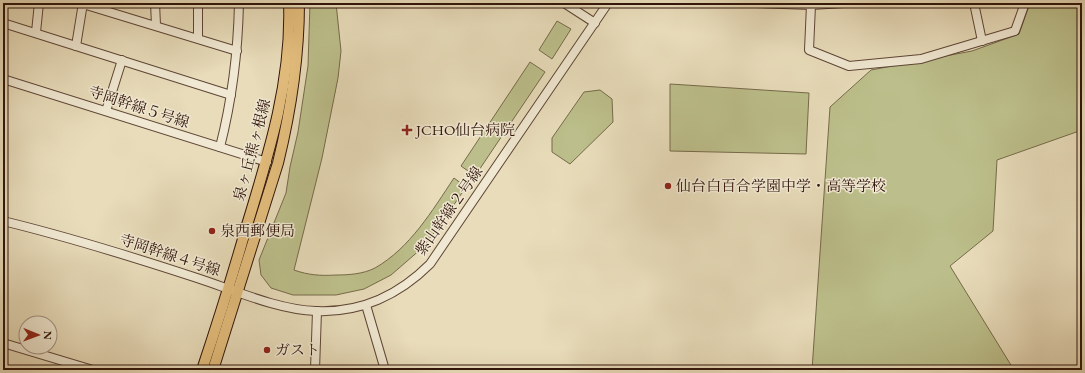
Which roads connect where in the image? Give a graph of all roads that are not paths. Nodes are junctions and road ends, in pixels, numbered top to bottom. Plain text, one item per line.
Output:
1 (39, 3) edge
2 (155, 3) edge
3 (198, 3) edge
4 (239, 3) edge
5 (289, 3) edge
6 (299, 3) edge
7 (564, 3) edge
8 (608, 3) edge
9 (756, 3) edge
10 (844, 3) edge
11 (974, 3) edge
12 (1025, 3) edge
13 (83, 4) edge
14 (797, 4) edge
15 (811, 5) junction
16 (3, 23) edge
17 (595, 23) junction
18 (156, 26) junction
19 (36, 32) junction
20 (198, 38) junction
21 (982, 41) junction
22 (76, 46) junction
23 (237, 51) junction
24 (122, 60) junction
25 (3, 79) edge
26 (231, 95) junction
27 (106, 111) junction
28 (220, 147) junction
29 (267, 162) junction
30 (3, 221) edge
31 (233, 290) junction
32 (366, 305) junction
33 (317, 311) junction
34 (3, 343) edge
35 (93, 370) edge
36 (202, 370) edge
37 (213, 370) edge
38 (315, 370) edge
39 (385, 370) edge

1 - 19 street
2 - 18 street
3 - 20 street
4 - 23 street
5 - 29 main road, 泉ヶ丘熊ヶ根線
6 - 31 main road, 泉ヶ丘熊ヶ根線
7 - 17 street
8 - 17 street, 紫山幹線２号線
9 - 14 street
10 - 15 street
11 - 21 street
12 - 21 street
13 - 18 street
13 - 22 street
14 - 15 street
15 - 21 street
16 - 19 street
17 - 32 street, 紫山幹線２号線
18 - 20 street
19 - 22 street
20 - 23 street
22 - 24 street
23 - 26 street
24 - 26 street
24 - 27 street
25 - 27 street, 寺岡幹線５号線
26 - 28 street
27 - 28 street, 寺岡幹線５号線
28 - 29 street, 寺岡幹線５号線
29 - 31 main road, 泉ヶ丘熊ヶ根線
30 - 31 street, 寺岡幹線４号線
31 - 33 street, 紫山幹線２号線
31 - 36 main road, 泉ヶ丘熊ヶ根線
31 - 37 main road, 泉ヶ丘熊ヶ根線
32 - 33 street, 紫山幹線２号線
32 - 39 street
33 - 38 street
34 - 35 street

